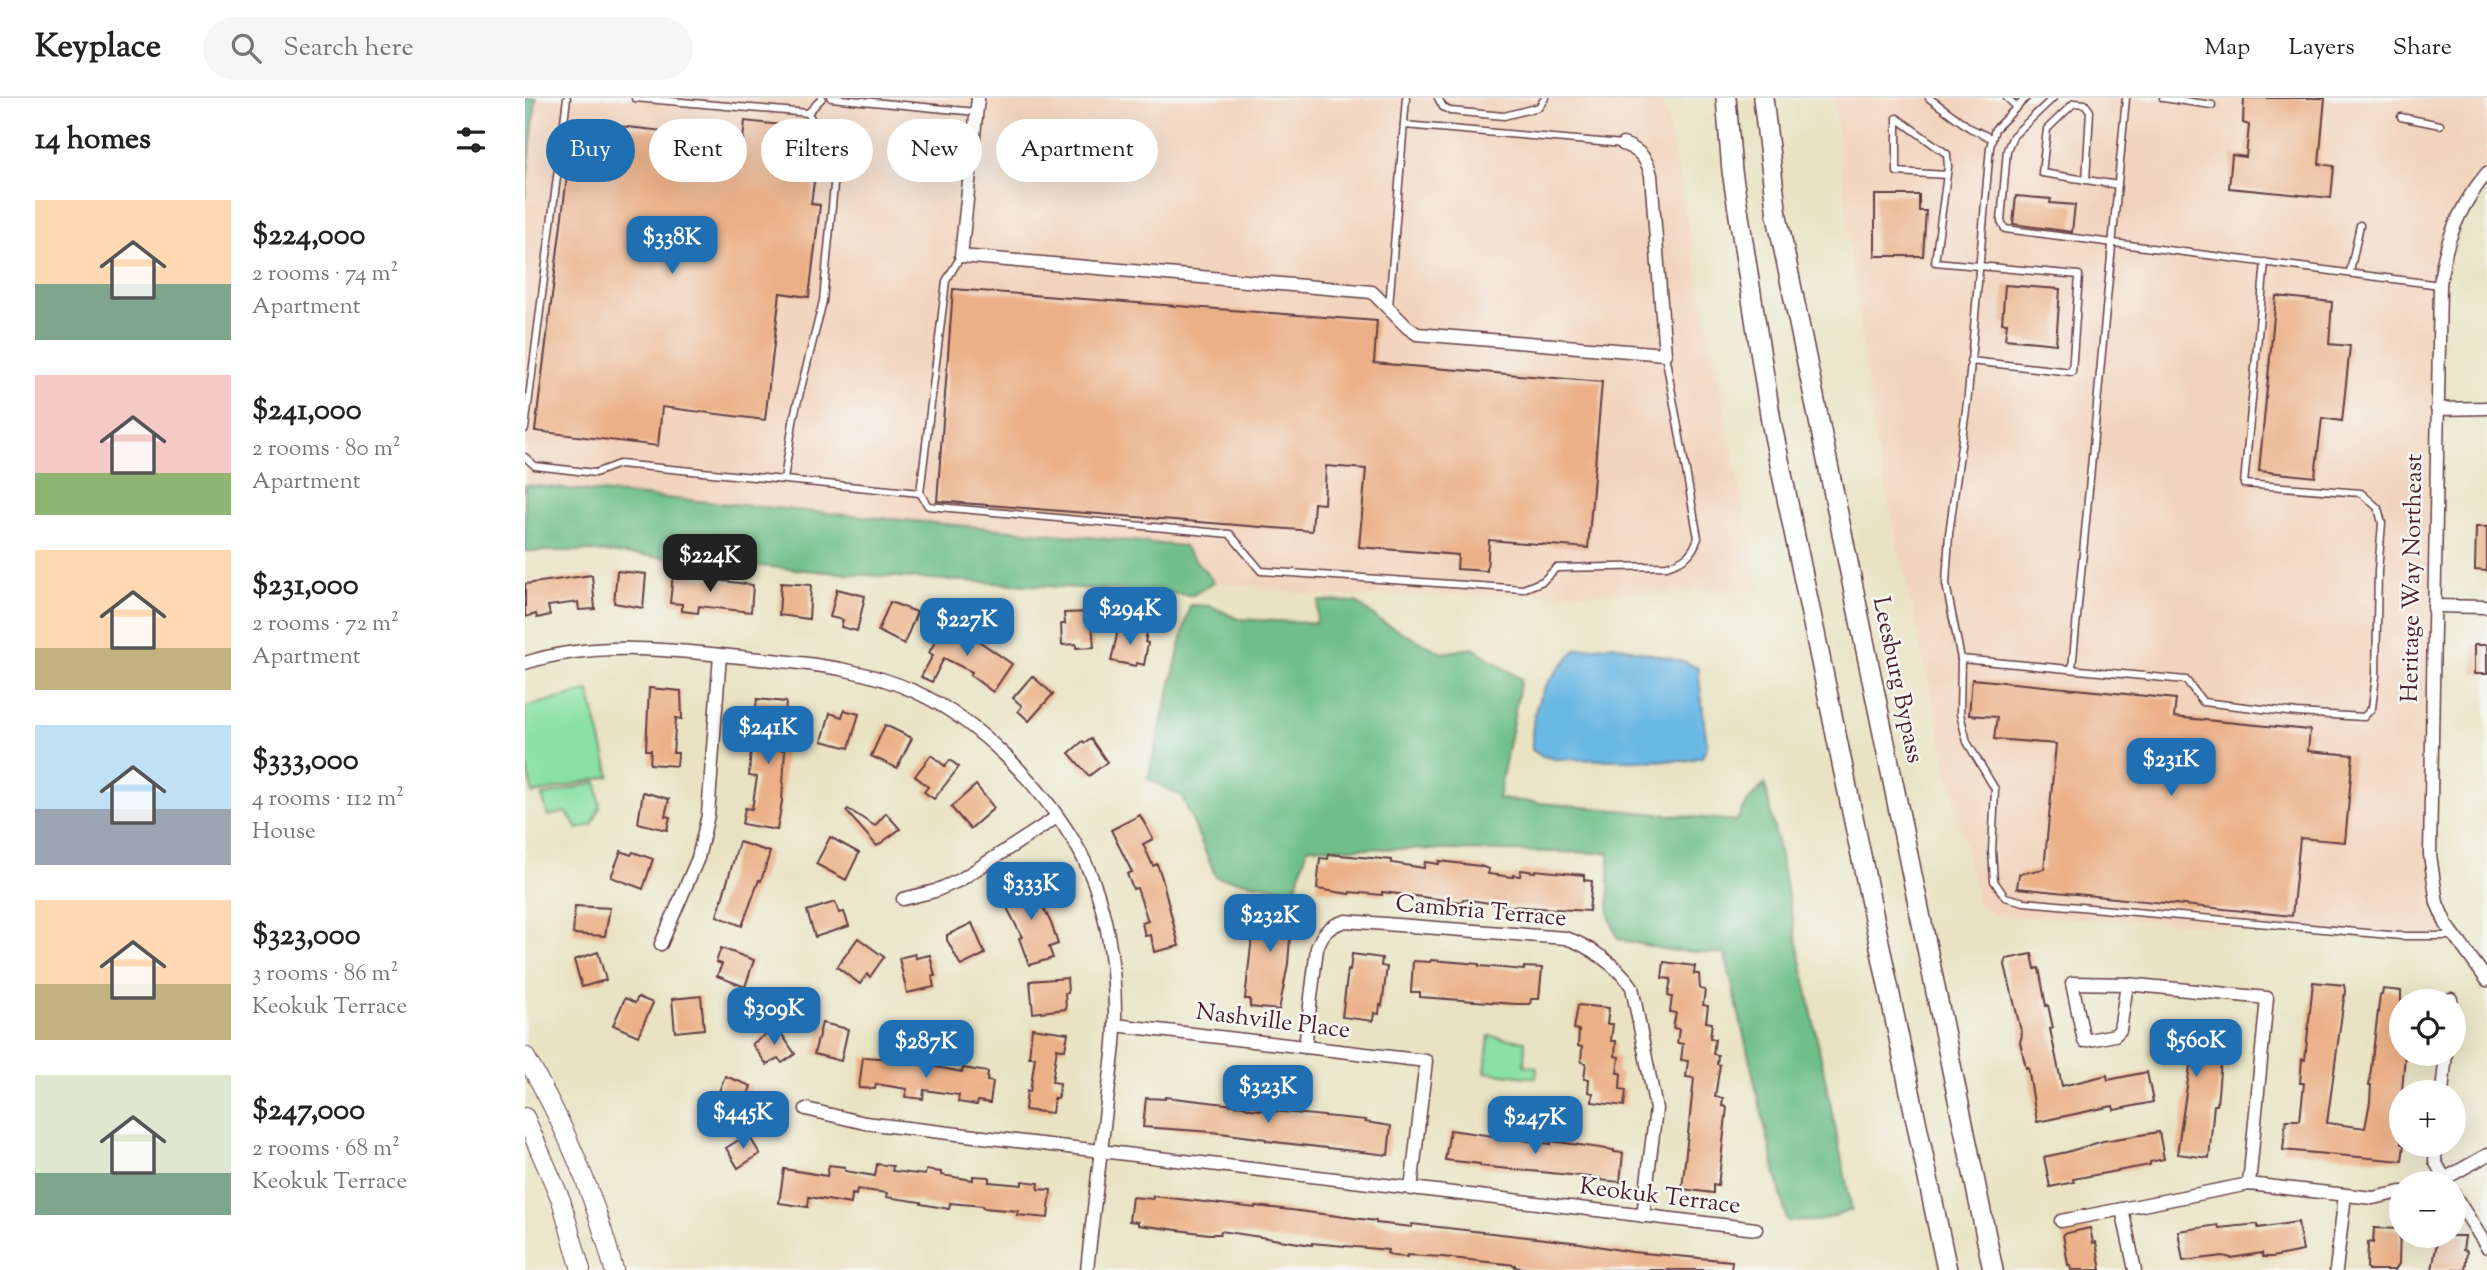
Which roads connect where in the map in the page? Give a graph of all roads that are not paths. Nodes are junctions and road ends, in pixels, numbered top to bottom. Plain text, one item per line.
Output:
1 (567, 98) edge
2 (635, 98) edge
3 (822, 98) edge
4 (831, 98) edge
5 (978, 98) edge
6 (1406, 98) edge
7 (1438, 98) edge
8 (1545, 98) edge
9 (1726, 98) edge
10 (1763, 98) edge
11 (1929, 98) edge
12 (2007, 98) edge
13 (2026, 98) edge
14 (2054, 98) edge
15 (2126, 98) edge
16 (2163, 98) edge
17 (2212, 105) dead end
18 (2017, 107) junction
19 (2065, 111) junction
20 (976, 112) junction
21 (808, 113) junction
22 (2400, 117) dead end
23 (1404, 125) junction
24 (2440, 125) dead end
25 (1991, 138) junction
26 (1623, 144) joint
27 (2487, 173) edge
28 (1947, 175) junction
29 (2086, 180) junction
30 (2117, 185) junction
31 (2360, 225) dead end
32 (2112, 244) junction
33 (961, 256) junction
34 (2265, 261) junction
35 (1977, 267) junction
36 (2350, 272) junction
37 (2439, 285) junction
38 (1389, 307) junction
39 (1665, 354) junction
40 (1970, 362) junction
41 (2487, 408) edge
42 (2437, 409) junction
43 (525, 429) edge
44 (525, 457) edge
45 (784, 479) junction
46 (920, 493) junction
47 (2434, 606) junction
48 (2487, 607) edge
49 (720, 655) junction
50 (1961, 659) junction
51 (525, 663) edge
52 (2072, 669) junction
53 (1057, 817) junction
54 (903, 899) dead end
55 (2454, 936) junction
56 (661, 944) dead end
57 (2487, 980) edge
58 (2127, 984) junction
59 (1115, 1025) junction
60 (1305, 1047) junction
61 (525, 1056) edge
62 (806, 1109) dead end
63 (525, 1117) edge
64 (1101, 1152) junction
65 (2487, 1155) edge
66 (2461, 1171) edge
67 (2249, 1184) junction
68 (1411, 1188) junction
69 (2345, 1195) junction
70 (2389, 1195) edge
71 (2122, 1209) junction
72 (2466, 1214) edge
73 (1643, 1216) junction
74 (2061, 1221) dead end
75 (1756, 1229) dead end
76 (2487, 1247) edge
77 (581, 1270) edge
78 (614, 1270) edge
79 (1087, 1270) edge
80 (1947, 1270) edge
81 (1993, 1270) edge
82 (2135, 1270) edge
83 (2336, 1270) edge

1 - 43 lane
2 - 21 lane
3 - 21 lane
4 - 20 lane
5 - 20 street
6 - 23 lane
7 - 8 lane
9 - 80 highway
10 - 81 highway, Leesburg Bypass
11 - 25 lane
12 - 18 lane
13 - 18 lane
14 - 19 lane
14 - 32 lane
15 - 30 lane
16 - 17 lane
18 - 25 lane
19 - 29 lane
19 - 29 lane
20 - 33 street
21 - 45 lane
22 - 24 lane
23 - 26 lane
23 - 38 lane
25 - 35 lane
26 - 39 street
27 - 37 street, Heritage Way Northeast
28 - 28 lane
28 - 35 lane
29 - 30 lane
30 - 32 lane
31 - 36 lane
32 - 34 lane
32 - 52 lane
33 - 38 street
33 - 46 lane
34 - 36 lane
34 - 52 lane
35 - 40 lane
35 - 40 lane
36 - 37 lane
37 - 42 street, Heritage Way Northeast
38 - 39 street
39 - 46 lane
40 - 50 lane
41 - 42 street
42 - 47 street, Heritage Way Northeast
44 - 45 lane
45 - 46 lane
47 - 48 street
47 - 55 street, Heritage Way Northeast
49 - 51 street
49 - 53 street
49 - 56 street
50 - 52 lane
50 - 55 lane
53 - 54 street
53 - 59 street
55 - 57 street, Heritage Way Northeast
58 - 58 street
58 - 67 street
59 - 60 street, Nashville Place
59 - 64 street
60 - 68 street, Nashville Place
60 - 73 street, Cambria Terrace
61 - 78 main road
62 - 64 street, Keokuk Terrace
63 - 77 main road
64 - 68 street, Keokuk Terrace
64 - 79 street
65 - 66 street
67 - 69 street
67 - 71 street
68 - 73 street, Keokuk Terrace
69 - 70 street
69 - 83 street
71 - 74 street
71 - 82 street
72 - 76 street
73 - 75 street, Keokuk Terrace

